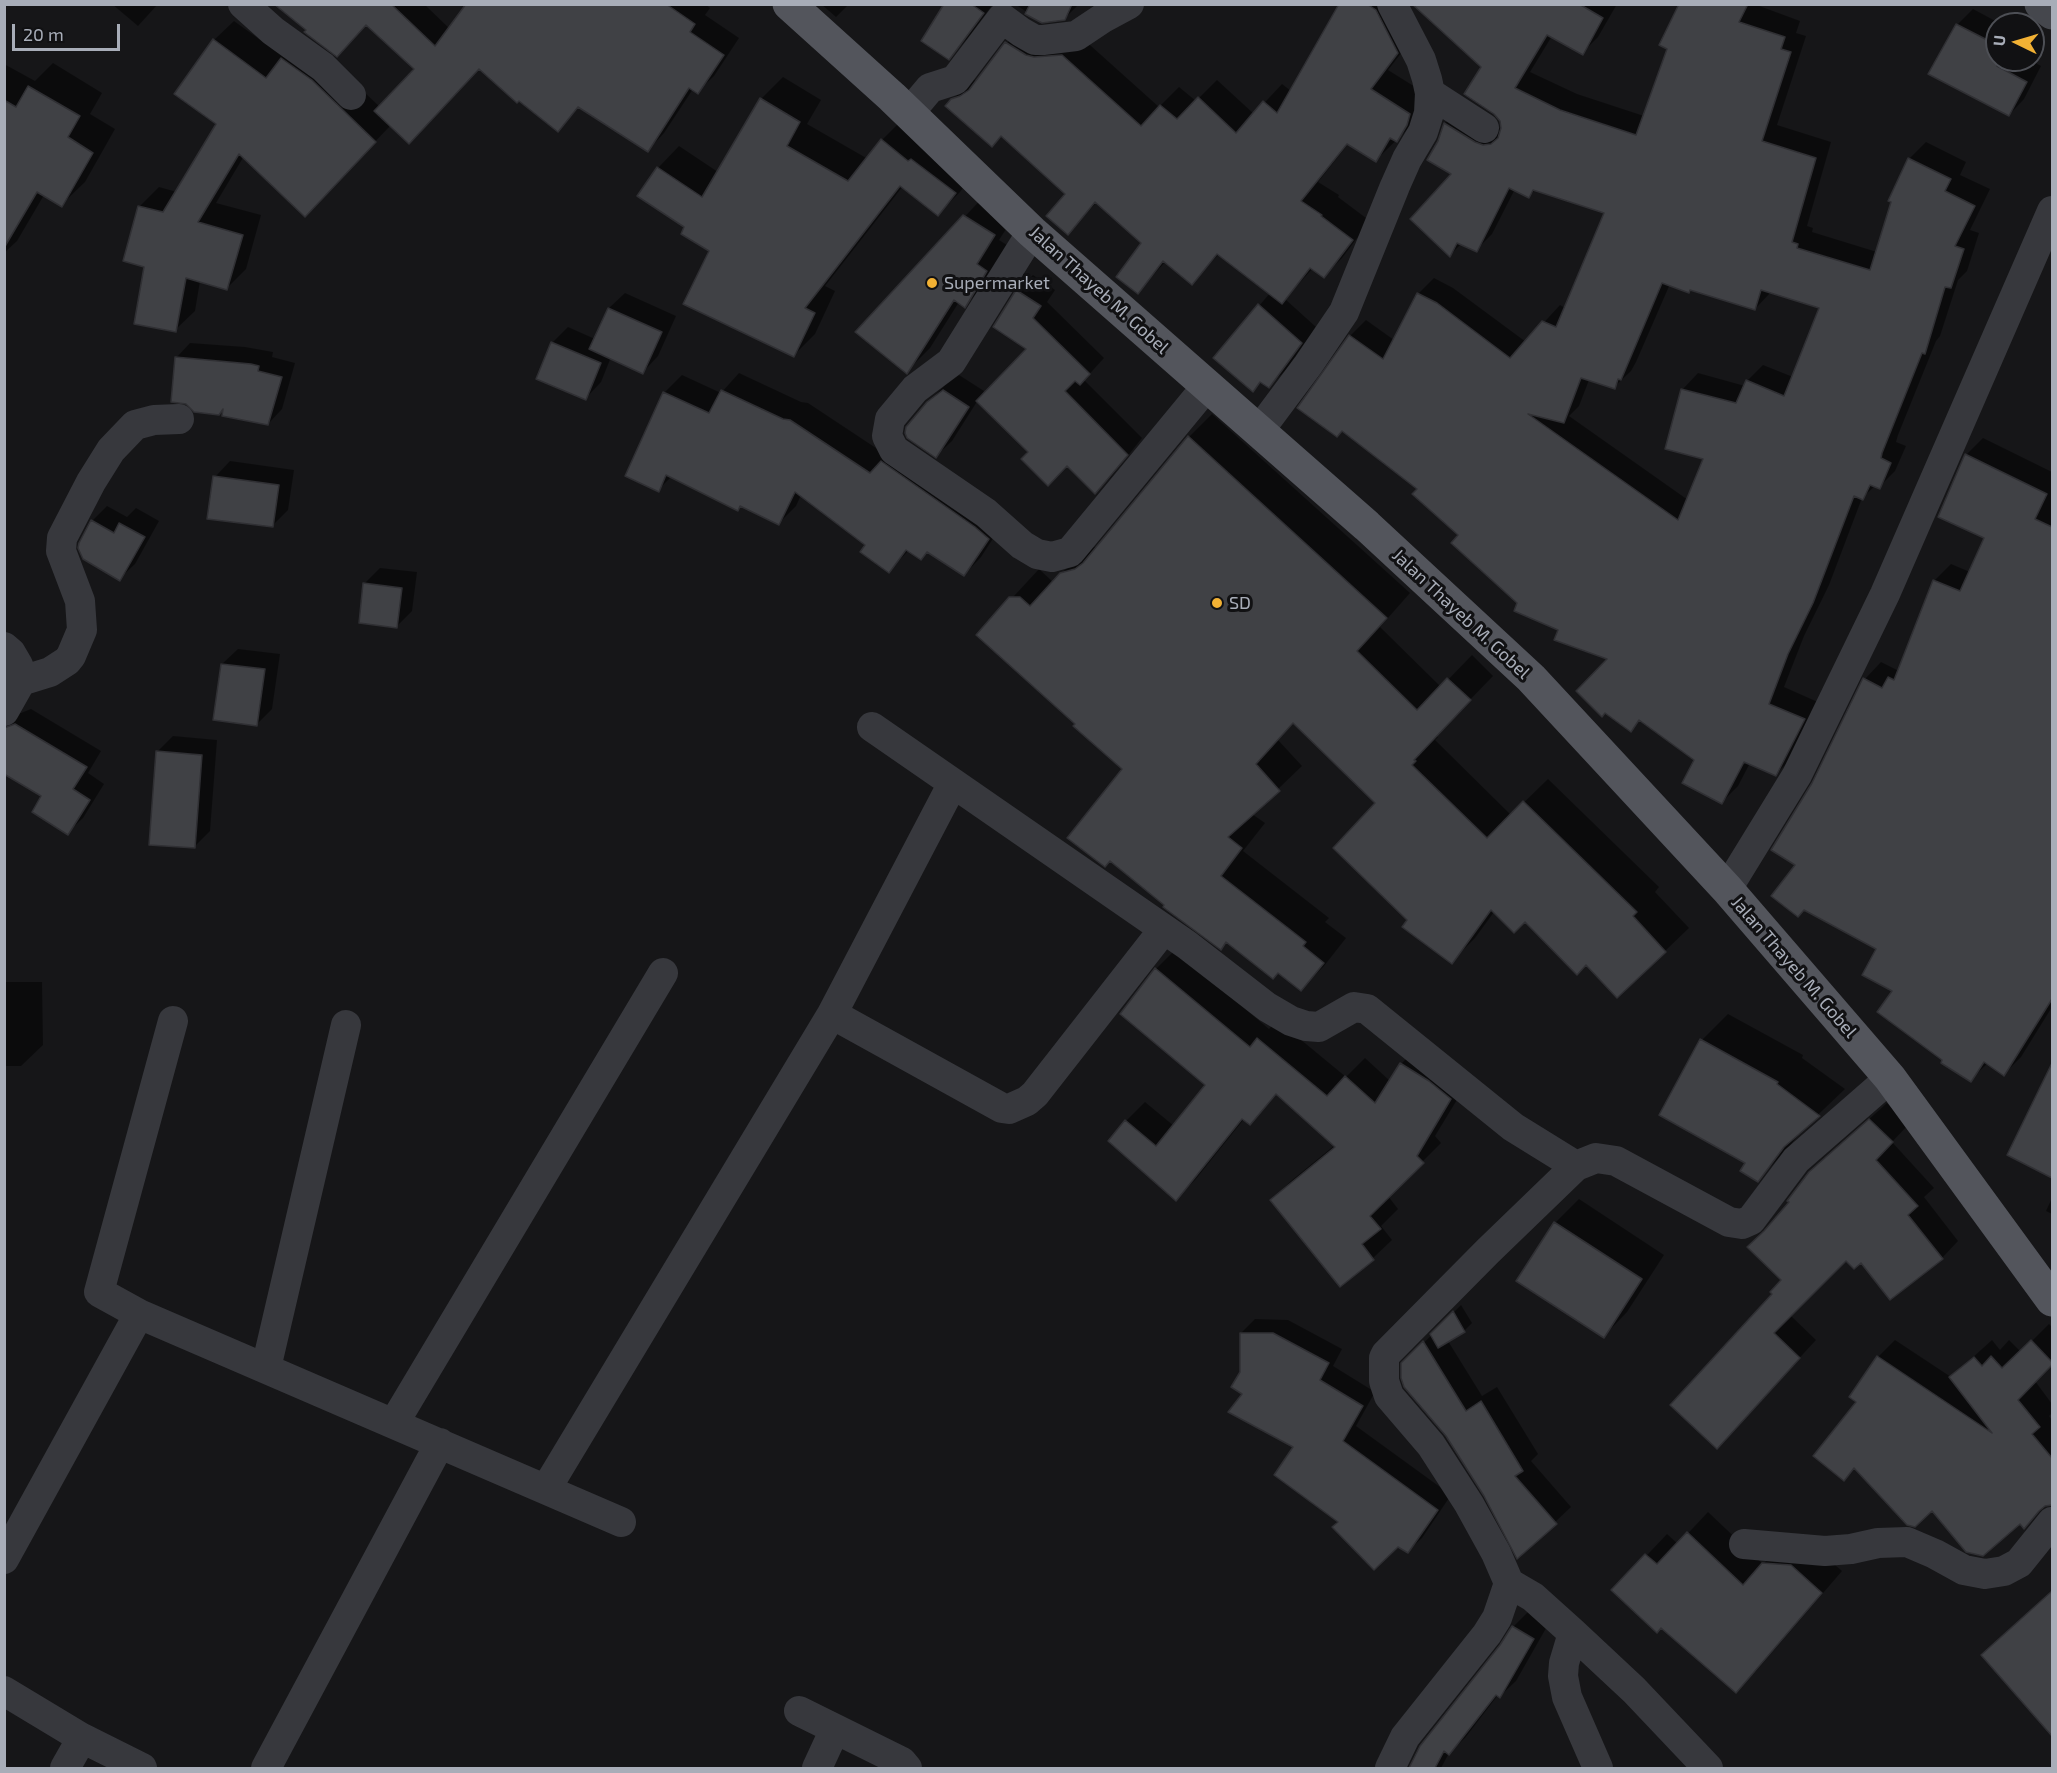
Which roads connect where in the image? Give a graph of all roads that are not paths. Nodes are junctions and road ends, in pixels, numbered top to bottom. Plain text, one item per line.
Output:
1 (243, 4) edge
2 (789, 4) edge
3 (1129, 4) edge
4 (1392, 4) edge
5 (2041, 4) edge
6 (1006, 11) edge
7 (2052, 13) edge
8 (1430, 93) junction
9 (351, 95) dead end
10 (909, 114) junction
11 (1484, 128) dead end
12 (2052, 211) edge
13 (1032, 232) junction
14 (1207, 386) junction
15 (179, 419) dead end
16 (1258, 432) junction
17 (4, 648) edge
18 (21, 681) junction
19 (4, 711) edge
20 (872, 727) dead end
21 (953, 783) junction
22 (1727, 889) junction
23 (1164, 929) junction
24 (663, 973) dead end
25 (832, 1014) junction
26 (173, 1022) dead end
27 (346, 1024) dead end
28 (1890, 1078) junction
29 (1576, 1166) junction
30 (2052, 1300) edge
31 (139, 1314) junction
32 (266, 1368) junction
33 (394, 1423) junction
34 (440, 1443) junction
35 (546, 1489) junction
36 (621, 1522) dead end
37 (2052, 1522) edge
38 (1744, 1544) dead end
39 (4, 1559) edge
40 (1509, 1583) junction
41 (1573, 1633) junction
42 (4, 1691) edge
43 (799, 1711) dead end
44 (835, 1729) junction
45 (82, 1738) junction
46 (65, 1768) edge
47 (142, 1768) edge
48 (266, 1768) edge
49 (817, 1768) edge
50 (907, 1768) edge
51 (1390, 1768) edge
52 (1598, 1768) edge
53 (1708, 1768) edge

1 - 9 street
2 - 10 main road, Jalan Thayeb M. Gobel
3 - 6 street
4 - 8 street
5 - 7 street
6 - 10 street
8 - 11 street
8 - 16 street
10 - 13 main road, Jalan Thayeb M. Gobel
12 - 22 street
13 - 14 main road, Jalan Thayeb M. Gobel
13 - 14 street
14 - 16 main road, Jalan Thayeb M. Gobel
15 - 18 street
16 - 22 main road, Jalan Thayeb M. Gobel
17 - 18 street
18 - 19 street
20 - 21 street
21 - 23 street
21 - 25 street
22 - 28 main road, Jalan Thayeb M. Gobel
23 - 25 street
23 - 29 street
24 - 33 street
25 - 35 street
26 - 31 street
27 - 32 street
28 - 29 street
28 - 30 main road, Jalan Thayeb M. Gobel
29 - 40 street
31 - 32 street
31 - 39 street
32 - 33 street
33 - 34 street
34 - 35 street
34 - 48 street
35 - 36 street
37 - 38 street
40 - 41 street
40 - 51 street
41 - 52 street
41 - 53 street
42 - 45 street
43 - 44 street
44 - 49 street
44 - 50 street
45 - 46 street
45 - 47 street

